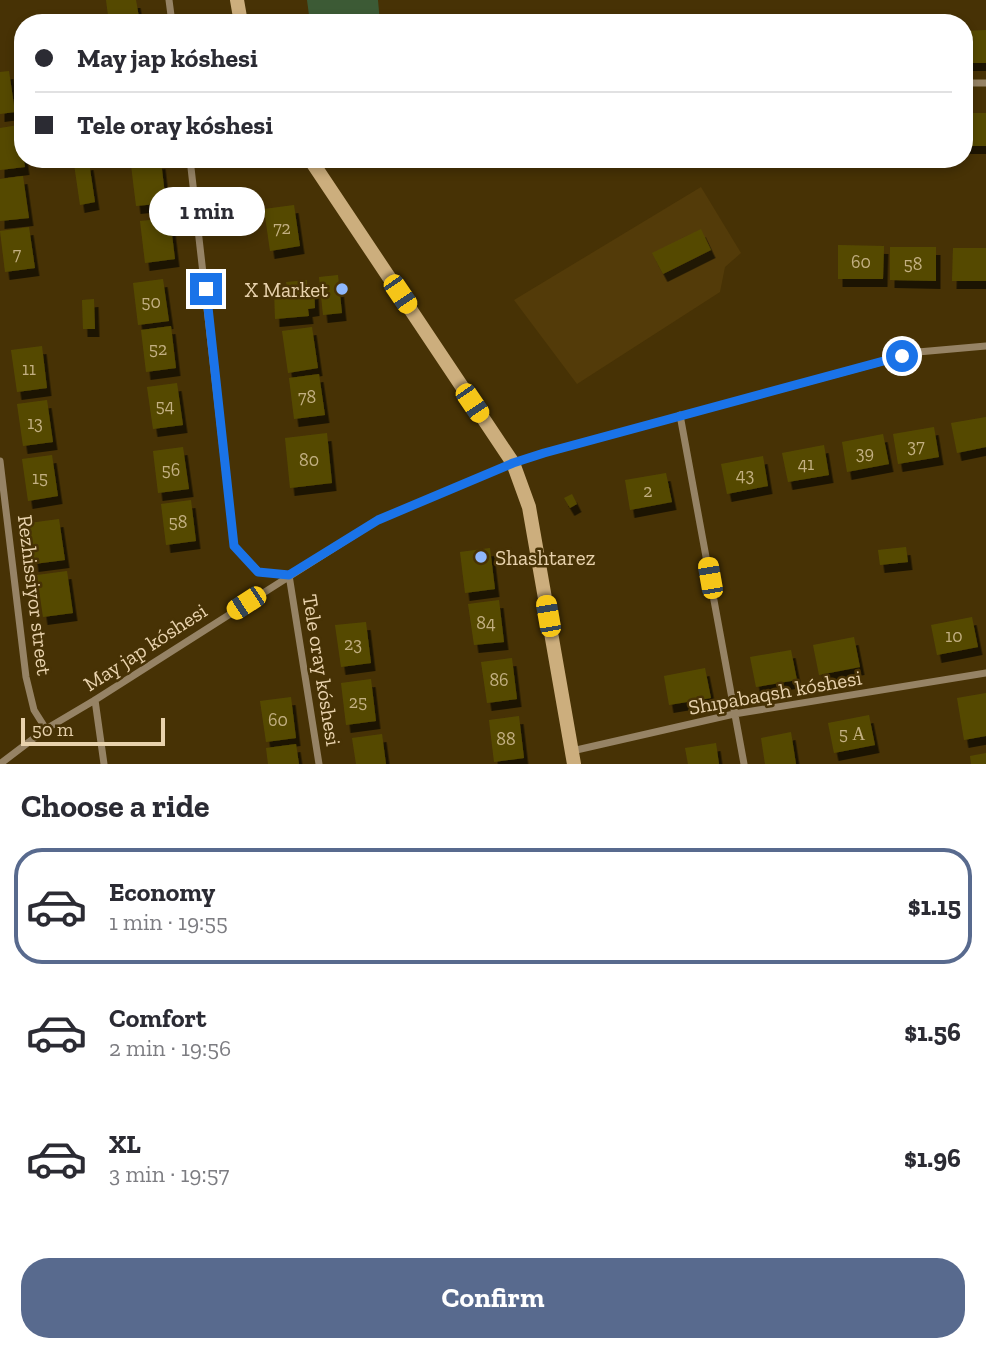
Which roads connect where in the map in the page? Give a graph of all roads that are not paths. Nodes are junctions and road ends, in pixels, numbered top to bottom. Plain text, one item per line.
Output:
1 (191, 168) edge
2 (316, 168) edge
3 (986, 346) edge
4 (681, 415) junction
5 (0, 461) edge
6 (513, 463) junction
7 (289, 575) junction
8 (986, 673) edge
9 (95, 700) junction
10 (734, 714) junction
11 (46, 729) junction
12 (573, 758) edge
13 (0, 764) edge
14 (104, 764) edge
15 (319, 764) edge
16 (744, 764) edge

1 - 7 street, Tele oray kóshesi
2 - 6 street
3 - 4 street, May jap kóshesi
4 - 6 street, May jap kóshesi
4 - 10 street
5 - 11 street, Rezhissiyor street
6 - 7 street, May jap kóshesi
6 - 12 street
7 - 9 street, May jap kóshesi
7 - 15 street, Tele oray kóshesi
8 - 10 street, Shıpabaqsh kóshesi
9 - 11 street, May jap kóshesi
9 - 14 street
10 - 12 street, Shıpabaqsh kóshesi
10 - 16 street
11 - 13 street, May jap kóshesi

